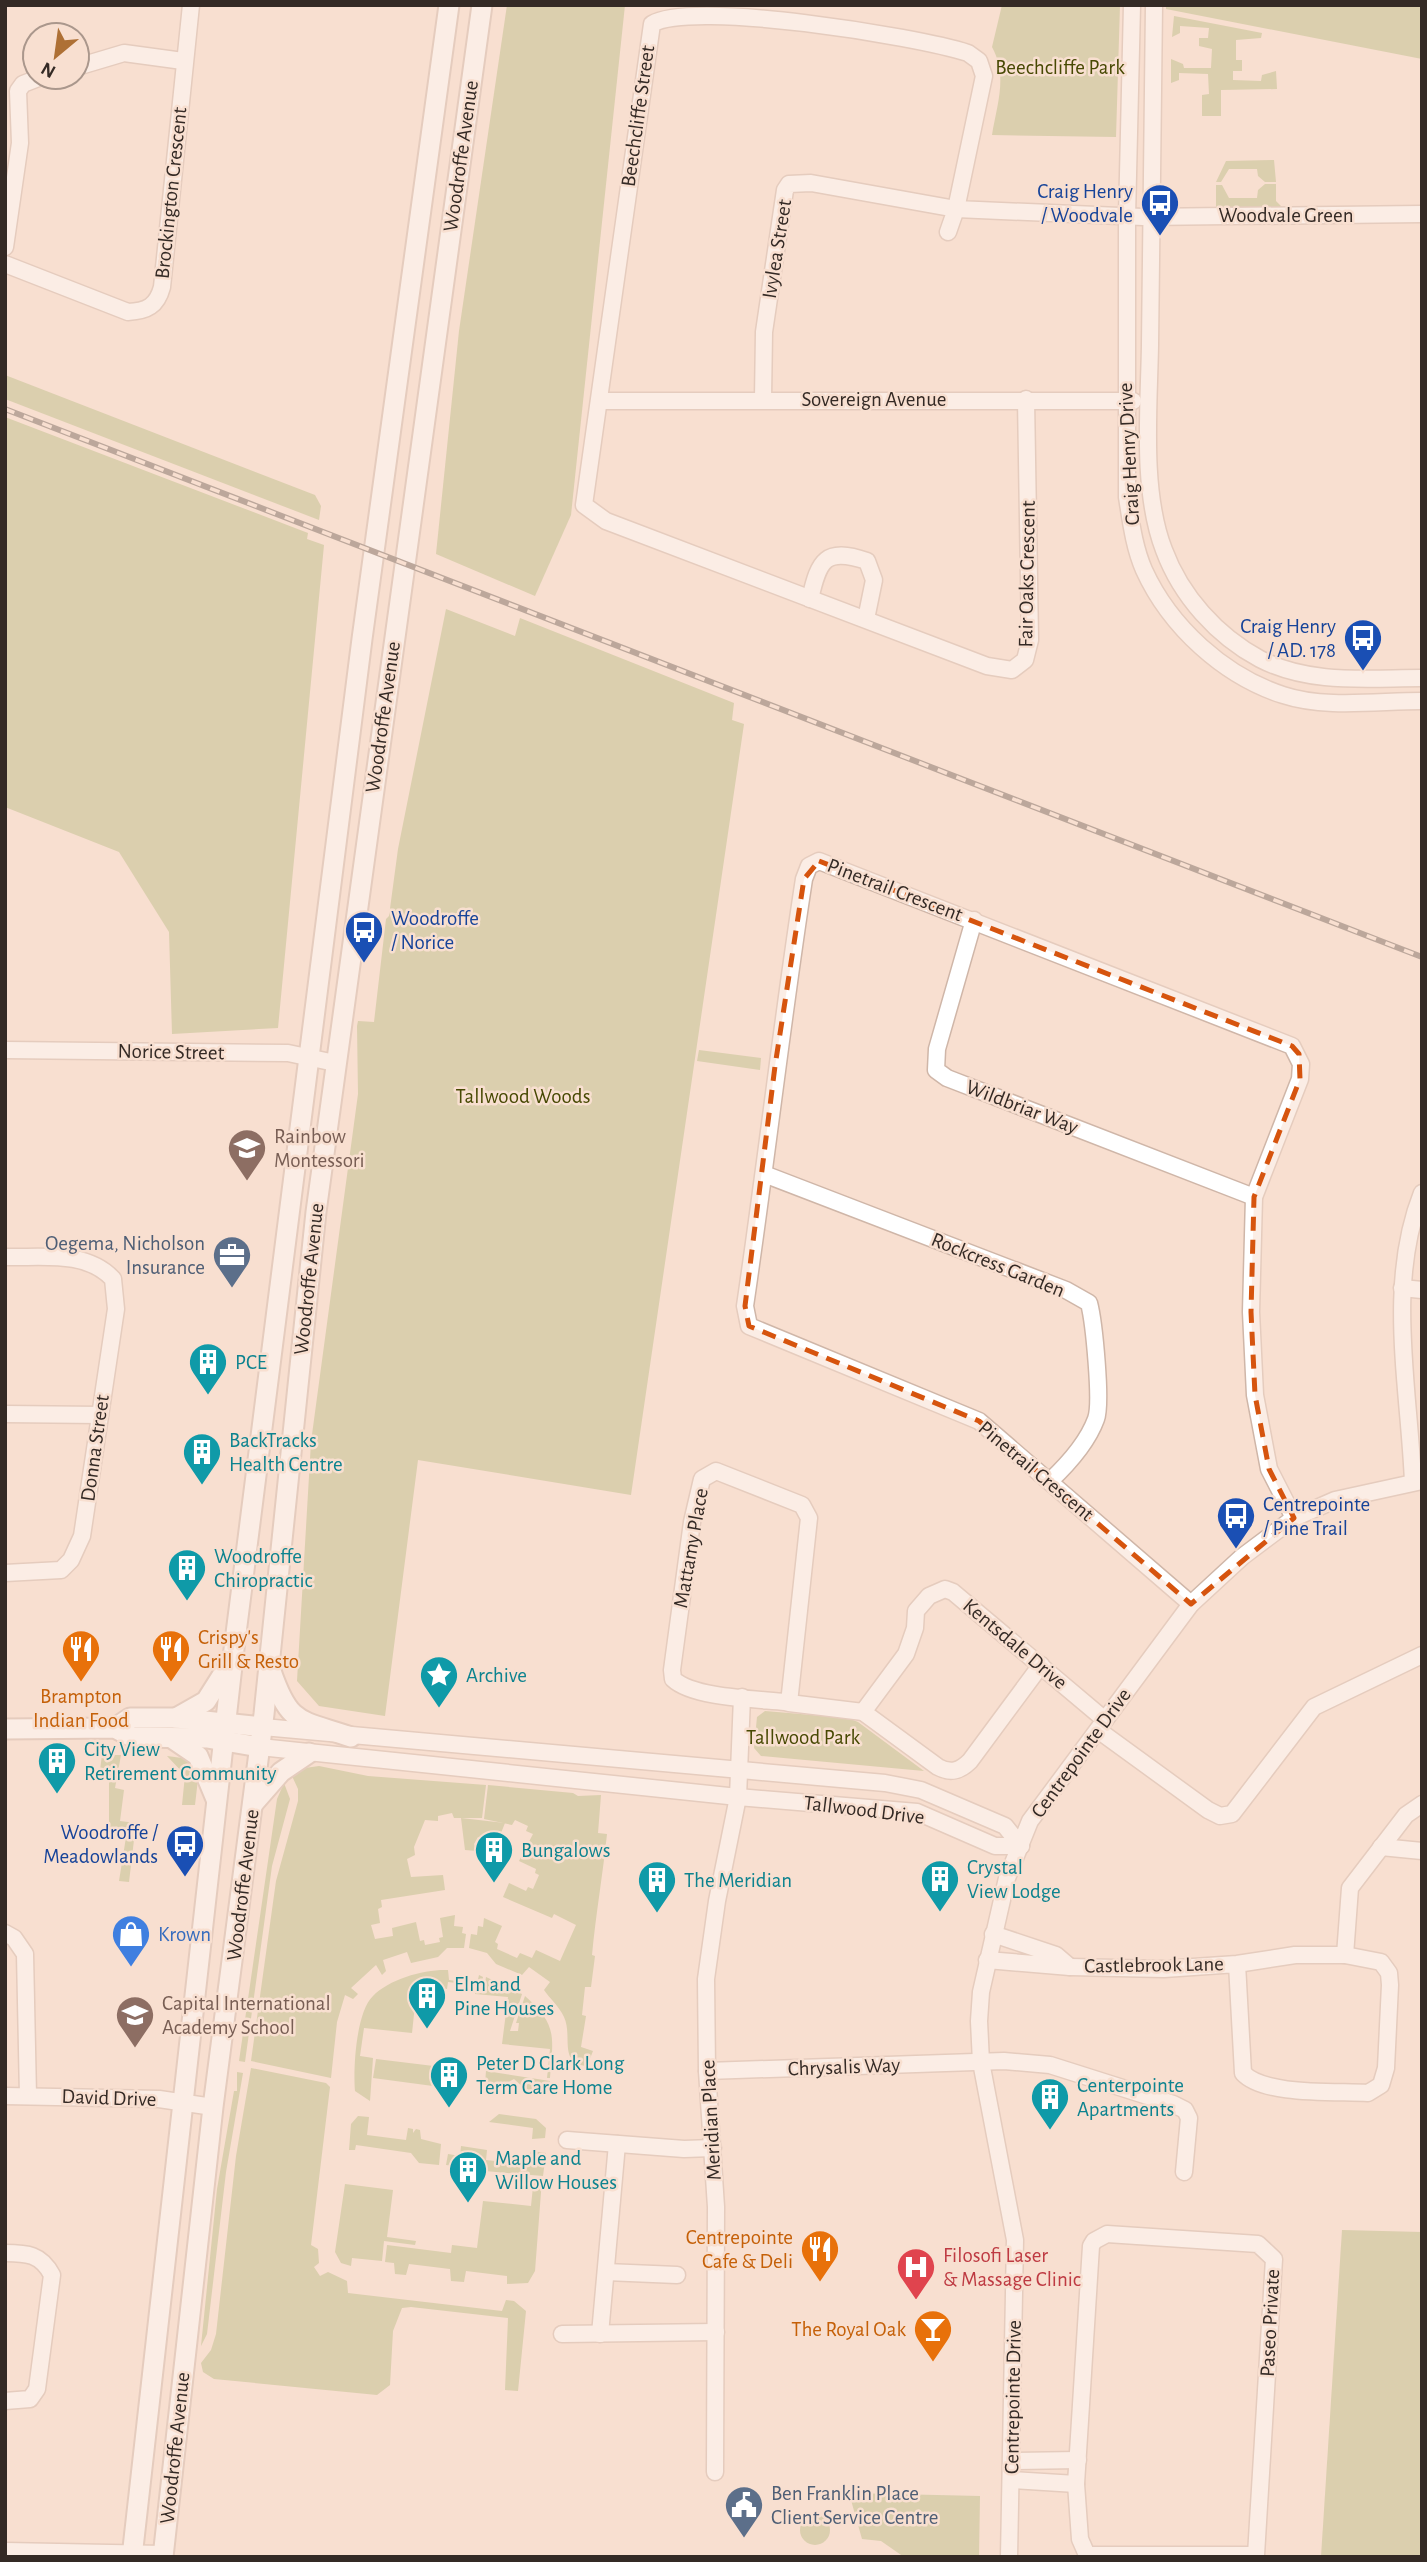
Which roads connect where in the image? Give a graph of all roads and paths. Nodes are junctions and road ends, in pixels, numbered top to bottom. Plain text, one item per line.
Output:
1 (191, 5) edge
2 (449, 5) edge
3 (482, 5) edge
4 (1132, 5) edge
5 (1154, 5) edge
6 (183, 61) junction
7 (91, 63) edge
8 (21, 86) edge
9 (956, 209) junction
10 (1422, 214) edge
11 (1127, 217) junction
12 (1151, 217) junction
13 (948, 232) dead end
14 (5, 247) edge
15 (5, 264) edge
16 (763, 399) junction
17 (1026, 399) junction
18 (600, 401) junction
19 (1125, 401) junction
20 (1149, 401) junction
21 (385, 475) junction
22 (416, 481) junction
23 (810, 599) junction
24 (866, 620) junction
25 (362, 639) junction
26 (393, 645) junction
27 (1422, 678) edge
28 (1422, 701) edge
29 (974, 920) junction
30 (5, 1050) edge
31 (308, 1057) junction
32 (335, 1063) junction
33 (764, 1174) junction
34 (1422, 1193) edge
35 (1254, 1197) junction
36 (5, 1257) edge
37 (1402, 1289) junction
38 (1422, 1290) edge
39 (5, 1414) edge
40 (100, 1415) junction
41 (1050, 1481) junction
42 (1417, 1481) edge
43 (1294, 1518) junction
44 (5, 1573) edge
45 (1191, 1604) junction
46 (1422, 1655) edge
47 (233, 1657) junction
48 (1041, 1665) junction
49 (269, 1667) junction
50 (743, 1697) junction
51 (789, 1703) junction
52 (863, 1713) junction
53 (176, 1718) junction
54 (1101, 1725) junction
55 (262, 1727) junction
56 (115, 1728) junction
57 (5, 1730) edge
58 (226, 1731) junction
59 (169, 1737) junction
60 (351, 1737) junction
61 (260, 1747) junction
62 (309, 1753) junction
63 (740, 1771) junction
64 (738, 1797) junction
65 (216, 1799) junction
66 (253, 1804) junction
67 (1422, 1804) edge
68 (1021, 1846) junction
69 (1381, 1847) junction
70 (1422, 1851) edge
71 (5, 1933) edge
72 (993, 1934) junction
73 (1345, 1955) junction
74 (988, 1960) junction
75 (1237, 1964) junction
76 (1070, 1966) junction
77 (981, 2062) junction
78 (707, 2071) junction
79 (5, 2096) edge
80 (28, 2096) junction
81 (183, 2103) junction
82 (213, 2107) junction
83 (567, 2140) dead end
84 (617, 2144) junction
85 (713, 2148) junction
86 (1184, 2172) dead end
87 (5, 2253) edge
88 (606, 2272) junction
89 (677, 2275) dead end
90 (716, 2332) junction
91 (562, 2334) dead end
92 (600, 2334) junction
93 (5, 2401) edge
94 (1078, 2460) junction
95 (1013, 2461) junction
96 (715, 2472) dead end
97 (1012, 2480) junction
98 (1076, 2484) junction
99 (5, 2551) edge
100 (132, 2554) edge
101 (163, 2556) edge
102 (1009, 2557) edge

1 - 6 street, Brockington Crescent
2 - 21 main road, Woodroffe Avenue
3 - 22 main road, Woodroffe Avenue
4 - 11 street, Craig Henry Drive
5 - 12 street, Craig Henry Drive
6 - 7 street
6 - 15 street, Brockington Crescent
8 - 14 street
9 - 11 street, Ivylea Street
9 - 13 street
9 - 16 street, Ivylea Street
9 - 18 street, Beechcliffe Street
10 - 12 street, Woodvale Green
11 - 12 street, Ivylea Street
11 - 19 street, Craig Henry Drive
12 - 20 street, Craig Henry Drive
16 - 17 street, Sovereign Avenue
16 - 18 street, Sovereign Avenue
17 - 19 street, Sovereign Avenue
17 - 24 street, Fair Oaks Crescent
18 - 23 street, Fair Oaks Crescent
19 - 20 street, Sovereign Avenue
19 - 28 street, Craig Henry Drive
20 - 27 street, Craig Henry Drive
21 - 22 main road
21 - 25 main road, Woodroffe Avenue
22 - 26 main road, Woodroffe Avenue
23 - 24 street, Fair Oaks Crescent
23 - 24 street
25 - 26 main road
25 - 31 main road, Woodroffe Avenue
26 - 32 main road, Woodroffe Avenue
29 - 33 street, Pinetrail Crescent
29 - 35 street, Wildbriar Way
29 - 35 street, Pinetrail Crescent
30 - 31 street, Norice Street
31 - 32 street, Norice Street
31 - 47 main road, Woodroffe Avenue
32 - 49 main road, Woodroffe Avenue
33 - 41 street, Pinetrail Crescent
33 - 41 street, Rockcress Garden
34 - 37 street
35 - 43 street, Pinetrail Crescent
36 - 40 street, Donna Street
37 - 38 street
37 - 42 street
39 - 40 street
40 - 44 street, Donna Street
41 - 45 street, Pinetrail Crescent
42 - 43 street, Centrepointe Drive
43 - 45 street, Centrepointe Drive
45 - 54 street, Centrepointe Drive
46 - 54 street, Kentsdale Drive
47 - 53 main road
47 - 58 main road, Woodroffe Avenue
48 - 52 street, Mattamy Place
48 - 52 street, Kentsdale Drive
48 - 54 street, Kentsdale Drive
49 - 55 main road, Woodroffe Avenue
49 - 60 main road
50 - 51 street, Mattamy Place
50 - 51 street, Mattamy Place
50 - 63 street, Meridian Place
51 - 52 street, Mattamy Place
53 - 56 main road
53 - 58 main road
54 - 68 street, Centrepointe Drive
55 - 58 main road, Tallwood Drive
55 - 60 street, Tallwood Drive
55 - 61 main road, Woodroffe Avenue
56 - 57 main road
56 - 59 main road
58 - 59 main road
58 - 61 main road, Tallwood Drive
58 - 65 main road, Woodroffe Avenue
59 - 65 main road
60 - 63 street, Tallwood Drive
61 - 62 street, Tallwood Drive
61 - 66 main road, Woodroffe Avenue
62 - 64 street, Tallwood Drive
62 - 66 main road
63 - 64 street, Meridian Place
63 - 68 street, Tallwood Drive
64 - 68 street, Tallwood Drive
64 - 78 street, Meridian Place
65 - 81 main road, Woodroffe Avenue
66 - 82 main road, Woodroffe Avenue
67 - 69 street
68 - 72 street, Centrepointe Drive
69 - 70 street
69 - 73 street
71 - 80 street
72 - 74 street, Centrepointe Drive
72 - 76 street, Castlebrook Lane
73 - 75 street, Castlebrook Lane
73 - 75 street, Castlebrook Lane
74 - 76 street, Castlebrook Lane
74 - 77 street, Centrepointe Drive
75 - 76 street, Castlebrook Lane
77 - 78 street, Chrysalis Way
77 - 86 street, Chrysalis Way
77 - 95 street, Centrepointe Drive
78 - 85 street, Meridian Place
79 - 80 street, David Drive
80 - 81 street, David Drive
81 - 82 street, David Drive
81 - 100 main road, Woodroffe Avenue
82 - 101 main road, Woodroffe Avenue
83 - 84 street
84 - 85 street
84 - 88 street
85 - 90 street, Meridian Place
87 - 93 street
88 - 89 street
88 - 92 street
90 - 92 street
90 - 96 street, Meridian Place
91 - 92 street
94 - 95 street
94 - 98 street, Paseo Private
94 - 98 street, Paseo Private
95 - 97 street, Centrepointe Drive
97 - 98 street
97 - 102 street, Centrepointe Drive
99 - 100 street
100 - 101 street

